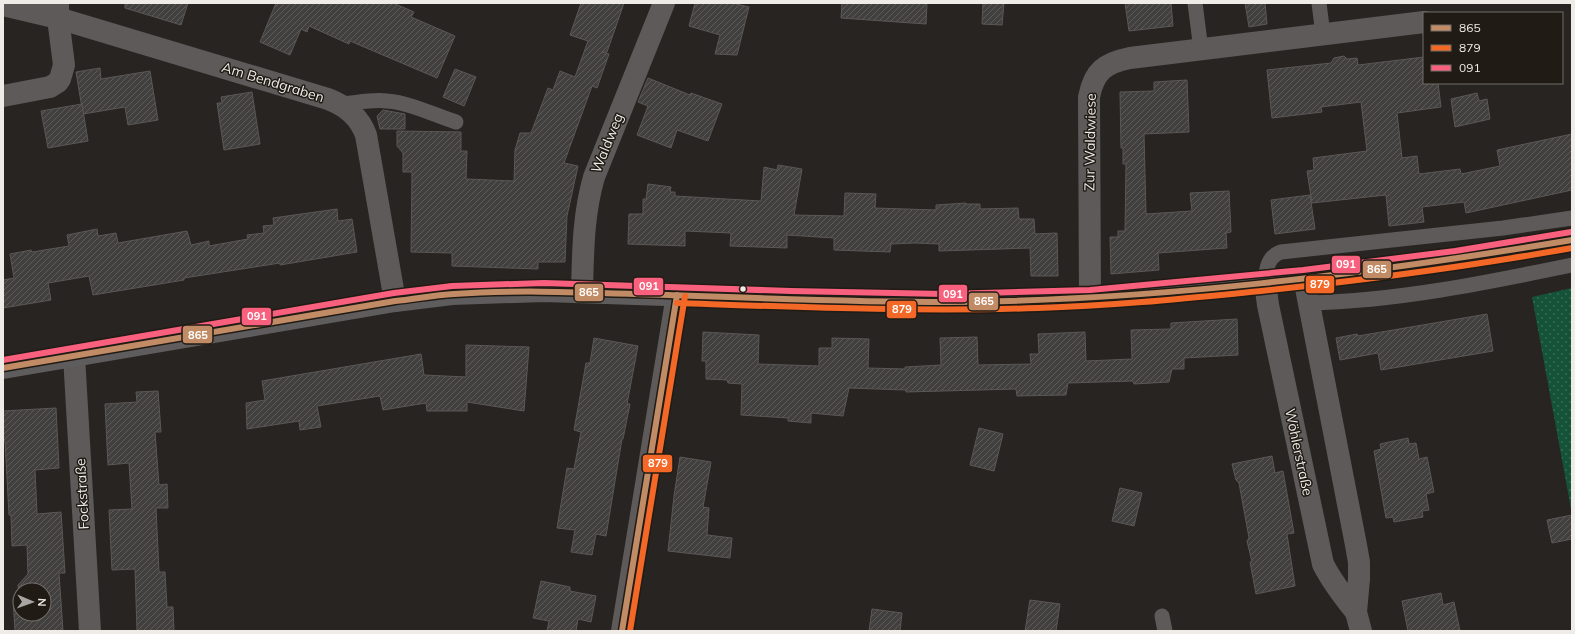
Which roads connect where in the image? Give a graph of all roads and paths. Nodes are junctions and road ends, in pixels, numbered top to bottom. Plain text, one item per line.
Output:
1 (664, 3) edge
2 (1195, 3) edge
3 (1319, 3) edge
4 (3, 4) edge
5 (58, 10) edge
6 (1423, 22) edge
7 (1323, 35) junction
8 (1202, 50) junction
9 (3, 96) edge
10 (340, 104) junction
11 (456, 122) dead end
12 (1572, 218) edge
13 (1572, 240) edge
14 (1572, 264) edge
15 (1304, 278) junction
16 (1266, 282) junction
17 (582, 291) junction
18 (677, 295) junction
19 (1090, 298) junction
20 (395, 302) junction
21 (1308, 303) junction
22 (74, 356) junction
23 (3, 368) edge
24 (1162, 616) dead end
25 (1359, 622) edge
26 (90, 631) edge
27 (622, 631) edge
28 (1165, 631) edge

1 - 17 street, Waldweg
2 - 8 lane
3 - 7 lane
4 - 5 street, Am Bendgraben
5 - 9 street
5 - 10 street, Am Bendgraben
6 - 7 street, Zur Waldwiese
7 - 8 street, Zur Waldwiese
8 - 19 street, Zur Waldwiese
10 - 11 lane
10 - 20 street, Am Bendgraben
12 - 16 lane
13 - 15 main road
14 - 21 lane
15 - 16 main road
15 - 21 street, Wöhlerstraße
16 - 19 main road
16 - 25 street, Wöhlerstraße
17 - 18 main road
17 - 20 main road
18 - 19 main road
18 - 27 street
20 - 22 main road
21 - 25 street, Wöhlerstraße
22 - 23 main road
22 - 26 street, Fockstraße
24 - 28 lane

